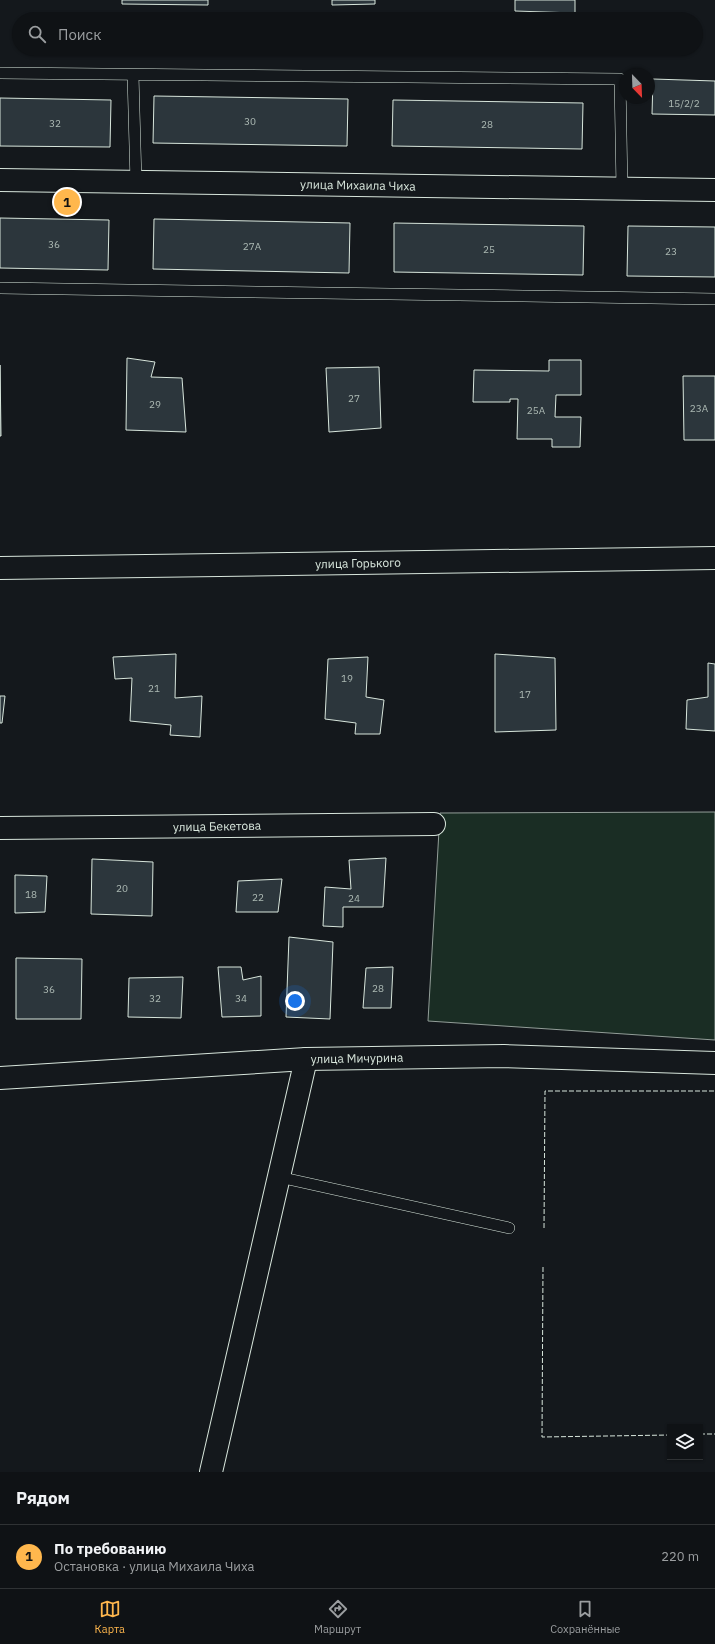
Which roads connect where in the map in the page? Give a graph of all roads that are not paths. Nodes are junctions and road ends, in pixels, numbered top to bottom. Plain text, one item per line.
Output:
1 (0, 73) edge
2 (133, 75) junction
3 (0, 180) edge
4 (136, 182) junction
5 (622, 189) junction
6 (715, 190) edge
7 (0, 288) edge
8 (715, 298) edge
9 (715, 558) edge
10 (0, 568) edge
11 (434, 824) dead end
12 (0, 828) edge
13 (306, 1059) junction
14 (715, 1063) edge
15 (0, 1078) edge
16 (279, 1177) junction
17 (509, 1228) dead end
18 (211, 1472) edge

1 - 2 lane
2 - 4 lane
2 - 5 lane
3 - 4 street, улица Михаила Чиха
4 - 5 street, улица Михаила Чиха
5 - 6 street, улица Михаила Чиха
7 - 8 lane
9 - 10 street, улица Горького
11 - 12 street, улица Бекетова
13 - 14 street, улица Мичурина
13 - 15 street, улица Мичурина
13 - 16 street
16 - 17 lane
16 - 18 street

